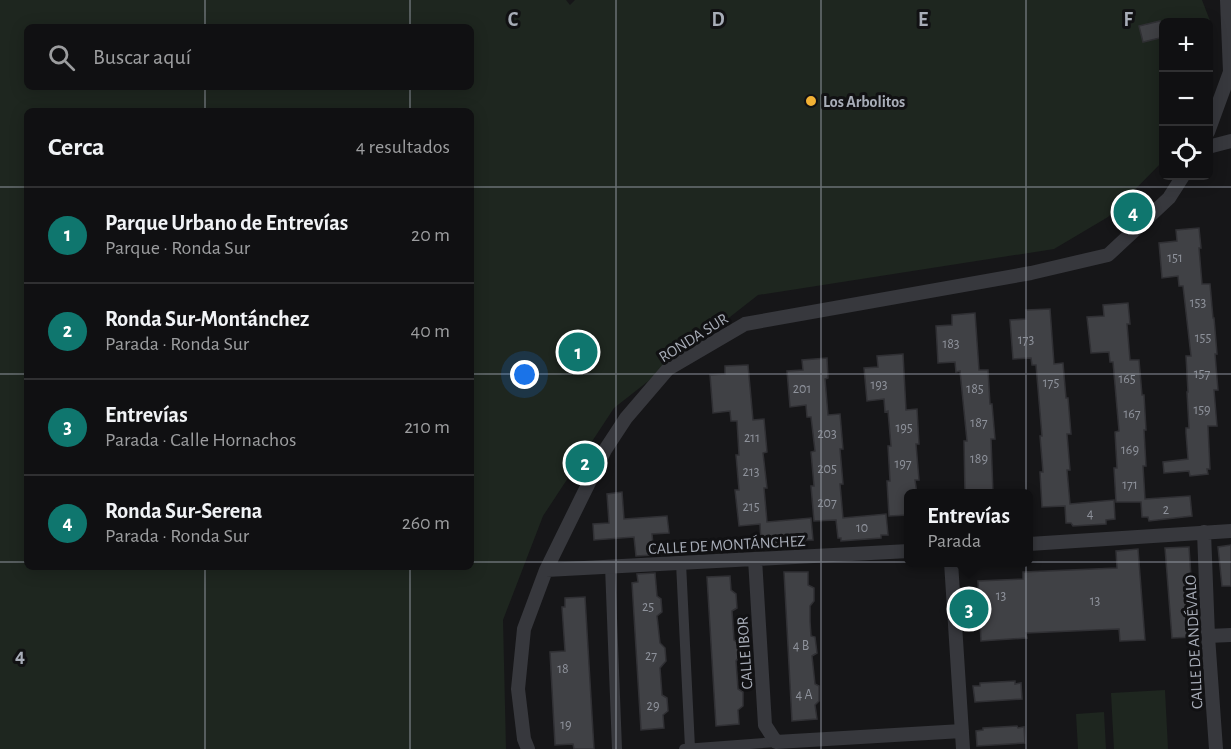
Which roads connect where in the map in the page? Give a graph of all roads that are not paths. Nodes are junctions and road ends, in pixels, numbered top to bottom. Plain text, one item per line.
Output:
1 (1227, 0) edge
2 (1227, 97) edge
3 (1212, 126) edge
4 (1231, 141) edge
5 (1213, 146) edge
6 (1180, 180) edge
7 (1231, 531) edge
8 (1204, 532) junction
9 (1033, 544) edge
10 (904, 551) edge
11 (754, 559) junction
12 (681, 563) junction
13 (610, 567) junction
14 (951, 567) edge
15 (546, 570) junction
16 (1231, 635) edge
17 (1208, 636) junction
18 (962, 731) junction
19 (776, 742) junction
20 (690, 748) edge
21 (528, 749) edge
22 (617, 749) edge
23 (683, 749) edge
24 (963, 749) edge
25 (1216, 749) edge

1 - 2 street
2 - 3 street
4 - 5 street
6 - 15 street, RONDA SUR
7 - 8 street
8 - 9 street
8 - 17 street, CALLE DE ANDÉVALO
10 - 11 street, CALLE DE MONTÁNCHEZ
11 - 12 street, CALLE DE MONTÁNCHEZ
11 - 19 street, CALLE IBOR
12 - 13 street, CALLE DE MONTÁNCHEZ
12 - 20 street
13 - 15 street, CALLE DE MONTÁNCHEZ
13 - 22 street
14 - 18 street
15 - 21 street, RONDA SUR
16 - 17 street
17 - 25 street, CALLE DE ANDÉVALO
18 - 19 street
18 - 24 street
19 - 20 street
20 - 23 street

